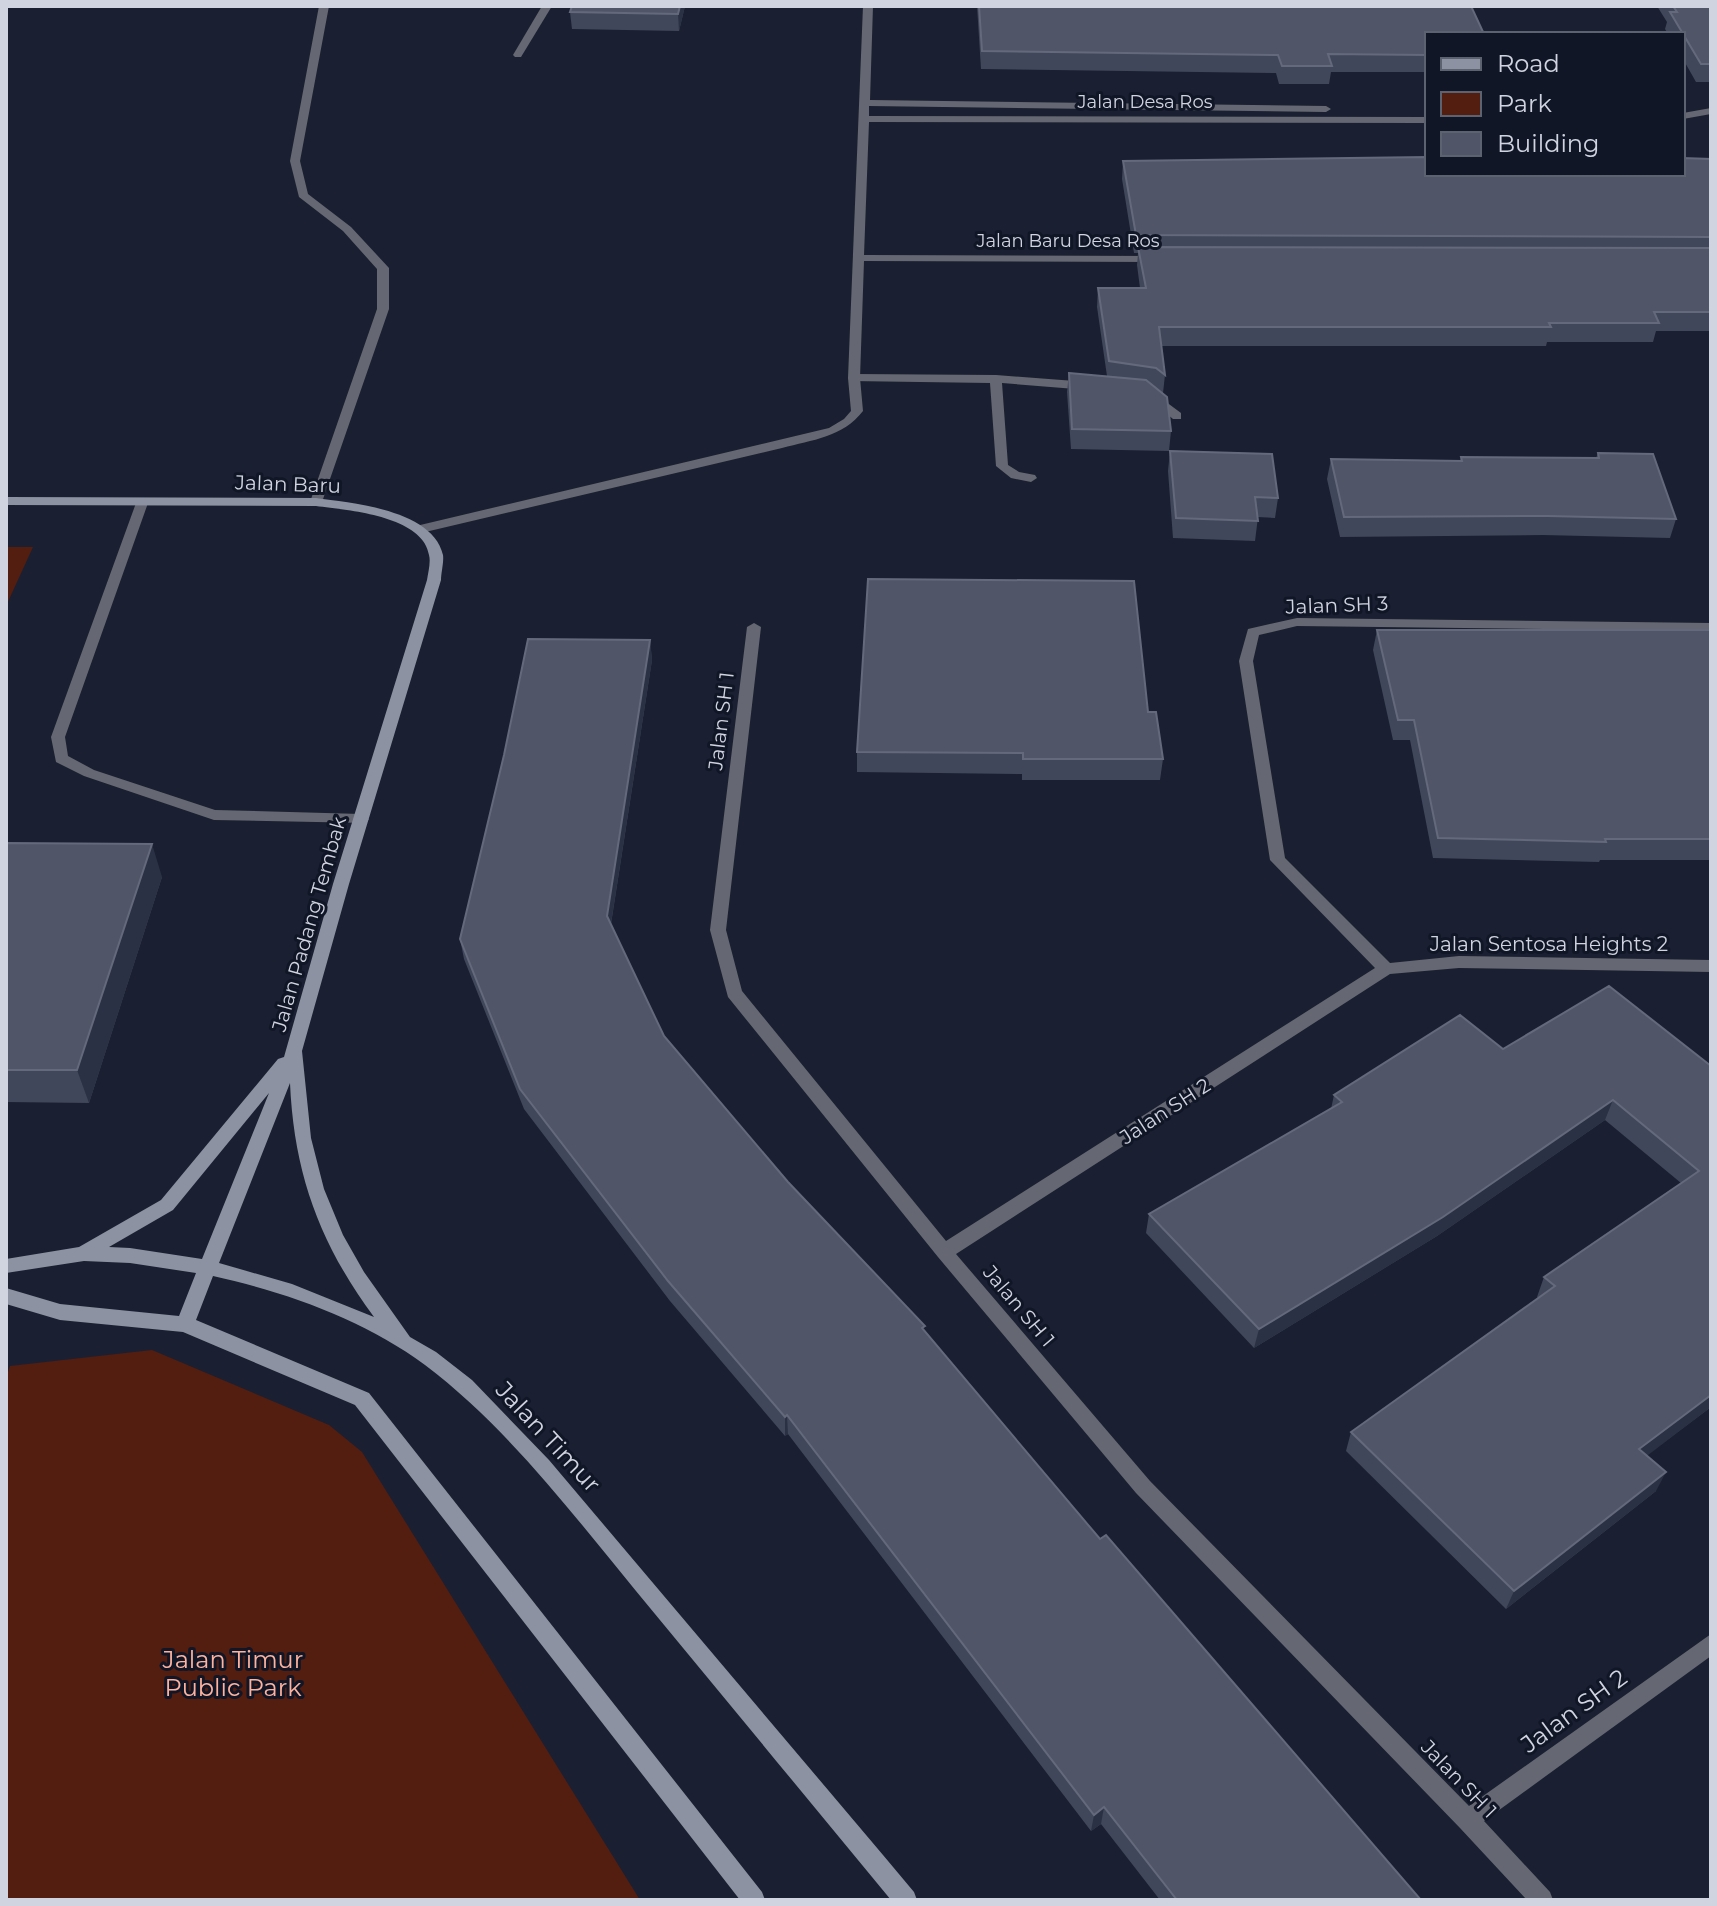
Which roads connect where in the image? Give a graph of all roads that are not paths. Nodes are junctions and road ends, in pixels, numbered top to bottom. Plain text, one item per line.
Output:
1 (324, 6) edge
2 (547, 6) edge
3 (868, 6) edge
4 (518, 55) dead end
5 (864, 103) junction
6 (1067, 105) junction
7 (1130, 106) junction
8 (1386, 110) dead end
9 (1711, 111) edge
10 (1685, 116) edge
11 (862, 119) junction
12 (1069, 119) junction
13 (1134, 120) junction
14 (1425, 120) edge
15 (858, 258) junction
16 (1177, 259) edge
17 (854, 378) junction
18 (996, 379) junction
19 (1107, 387) edge
20 (1135, 391) edge
21 (1177, 416) dead end
22 (1031, 478) dead end
23 (6, 501) edge
24 (316, 502) junction
25 (142, 503) junction
26 (421, 529) junction
27 (754, 627) dead end
28 (1711, 627) edge
29 (361, 819) junction
30 (1711, 966) edge
31 (1386, 969) junction
32 (295, 1049) junction
33 (944, 1252) junction
34 (82, 1254) junction
35 (6, 1266) edge
36 (209, 1267) junction
37 (6, 1296) edge
38 (185, 1324) junction
39 (405, 1341) junction
40 (1711, 1644) edge
41 (1468, 1820) junction
42 (754, 1900) edge
43 (906, 1900) edge
44 (1542, 1900) edge

1 - 24 street
2 - 4 street
3 - 5 street
5 - 6 street, Jalan Desa Ros
5 - 11 street
6 - 7 street, Jalan Desa Ros
6 - 12 street
7 - 8 street, Jalan Desa Ros
7 - 13 street
9 - 10 street
11 - 12 street, Jalan Desa Ros
11 - 15 street
12 - 13 street, Jalan Desa Ros
13 - 14 street, Jalan Desa Ros
15 - 16 street, Jalan Baru Desa Ros
15 - 17 street
17 - 18 street
17 - 26 street
18 - 19 street
18 - 22 street
20 - 21 street
23 - 25 main road, Jalan Baru
24 - 25 main road, Jalan Baru
24 - 26 main road, Jalan Baru
25 - 29 street
26 - 29 main road, Jalan Padang Tembak
27 - 33 street, Jalan SH 1
28 - 31 street, Jalan SH 3
29 - 32 main road, Jalan Padang Tembak
30 - 31 street, Jalan Sentosa Heights 2
31 - 33 street, Jalan SH 2
32 - 34 main road
32 - 36 main road, Jalan Padang Tembak
32 - 39 main road
33 - 41 street, Jalan SH 1
34 - 35 main road, Jalan Timur
34 - 36 main road, Jalan Timur
36 - 38 main road, Jalan Padang Tembak
36 - 39 main road, Jalan Timur
37 - 38 main road
38 - 42 main road
39 - 43 main road, Jalan Timur
40 - 41 street, Jalan SH 2
41 - 44 street, Jalan SH 1

